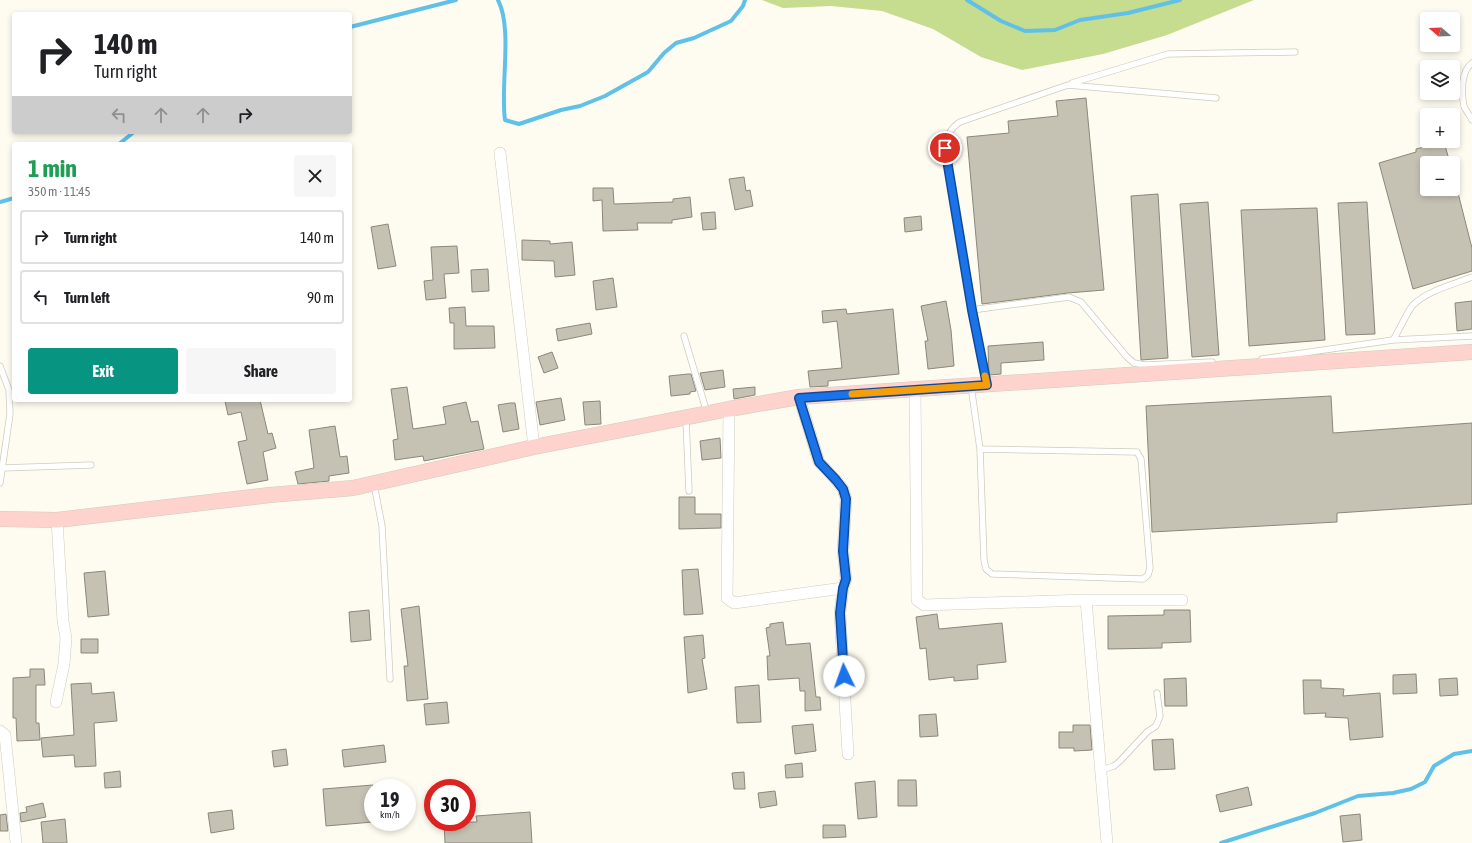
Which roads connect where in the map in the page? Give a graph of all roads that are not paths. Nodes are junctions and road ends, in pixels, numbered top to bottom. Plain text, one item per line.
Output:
1 (1295, 52) dead end
2 (1472, 63) edge
3 (1068, 85) junction
4 (1216, 98) dead end
5 (1472, 120) edge
6 (500, 153) dead end
7 (1472, 278) edge
8 (972, 310) junction
9 (684, 336) dead end
10 (1472, 336) edge
11 (1393, 340) junction
12 (1472, 352) edge
13 (1259, 360) dead end
14 (1221, 362) dead end
15 (0, 366) edge
16 (987, 385) junction
17 (971, 386) junction
18 (915, 390) junction
19 (799, 398) junction
20 (729, 409) junction
21 (707, 413) junction
22 (685, 417) junction
23 (534, 447) junction
24 (980, 449) junction
25 (91, 465) dead end
26 (2, 468) junction
27 (0, 483) edge
28 (374, 483) junction
29 (689, 491) dead end
30 (0, 519) edge
31 (57, 520) junction
32 (843, 588) junction
33 (1086, 600) junction
34 (1182, 600) dead end
35 (390, 679) dead end
36 (1157, 693) dead end
37 (56, 702) dead end
38 (0, 731) edge
39 (848, 754) dead end
40 (1101, 770) junction
41 (16, 843) edge
42 (1107, 843) edge

1 - 3 lane
2 - 5 lane
3 - 4 lane
3 - 8 lane
6 - 23 street
7 - 11 lane
8 - 14 lane
8 - 16 lane
9 - 21 lane
10 - 11 lane
11 - 13 lane
12 - 16 street
15 - 26 lane
16 - 17 street
17 - 18 street
17 - 24 lane
18 - 19 street
18 - 33 street
19 - 20 street
19 - 32 street
20 - 21 street
20 - 32 street
21 - 22 street
22 - 23 street
22 - 29 lane
23 - 28 street
24 - 24 lane
25 - 26 lane
26 - 27 lane
28 - 31 street
28 - 35 lane
30 - 31 street
31 - 37 street
32 - 39 street
33 - 34 street
33 - 40 street
36 - 40 lane
38 - 41 street
40 - 42 street

